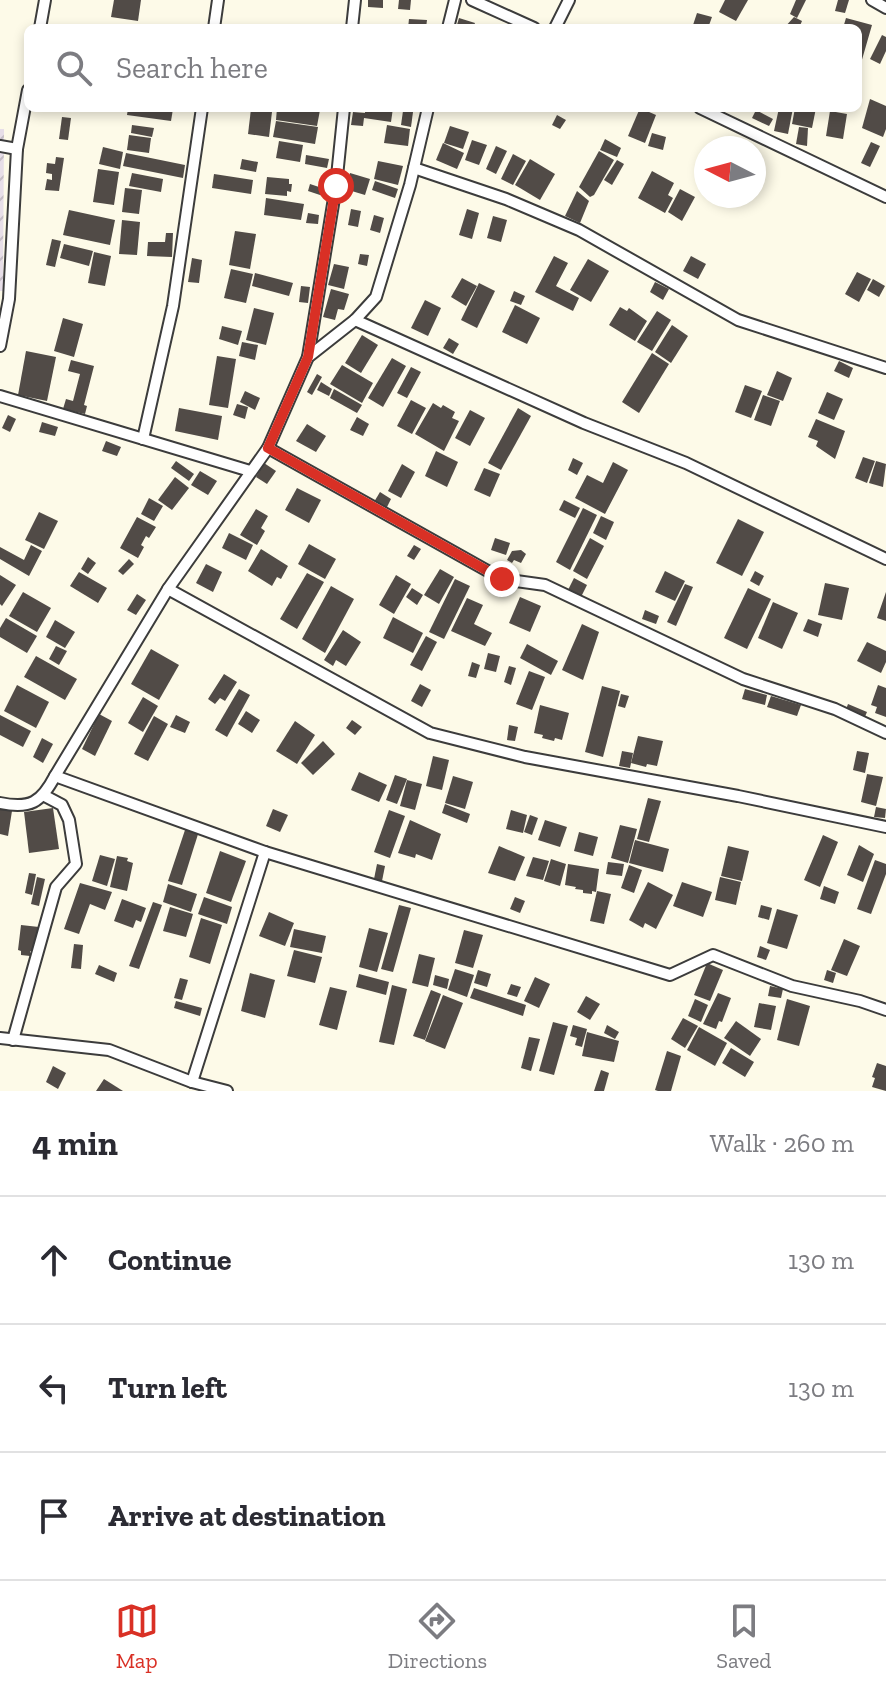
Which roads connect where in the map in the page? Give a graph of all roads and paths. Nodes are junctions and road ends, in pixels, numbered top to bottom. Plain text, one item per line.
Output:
1 (45, 0) edge
2 (218, 0) edge
3 (355, 0) edge
4 (455, 0) edge
5 (472, 0) edge
6 (569, 0) edge
7 (872, 0) edge
8 (886, 8) edge
9 (41, 24) edge
10 (215, 24) edge
11 (352, 24) edge
12 (449, 24) edge
13 (525, 24) edge
14 (557, 24) edge
15 (24, 111) edge
16 (201, 112) edge
17 (344, 112) edge
18 (427, 112) edge
19 (708, 112) edge
20 (0, 146) edge
21 (17, 149) junction
22 (414, 168) junction
23 (886, 197) edge
24 (4, 299) edge
25 (355, 320) junction
26 (0, 346) edge
27 (308, 357) junction
28 (886, 368) edge
29 (0, 396) edge
30 (143, 439) junction
31 (268, 448) junction
32 (250, 471) junction
33 (886, 559) edge
34 (168, 589) junction
35 (886, 733) edge
36 (55, 776) junction
37 (45, 796) junction
38 (0, 803) edge
39 (886, 827) edge
40 (265, 852) junction
41 (886, 1010) edge
42 (0, 1038) edge
43 (13, 1040) junction
44 (192, 1082) junction
45 (227, 1091) edge

1 - 9 street
2 - 10 street
3 - 11 street
4 - 12 street
5 - 13 street
6 - 14 street
7 - 8 street
15 - 21 street
16 - 30 street
17 - 27 street
18 - 22 street
19 - 23 street
20 - 21 street
21 - 24 street
22 - 25 street
22 - 28 street
24 - 26 street
25 - 27 street
25 - 33 street
27 - 31 street
29 - 30 street
30 - 32 street
31 - 32 street
31 - 35 street
32 - 34 street
34 - 36 street
34 - 39 street
36 - 37 street
36 - 40 street
37 - 38 street
37 - 43 street
40 - 41 street
40 - 44 street
42 - 43 street
43 - 44 street
44 - 45 street

